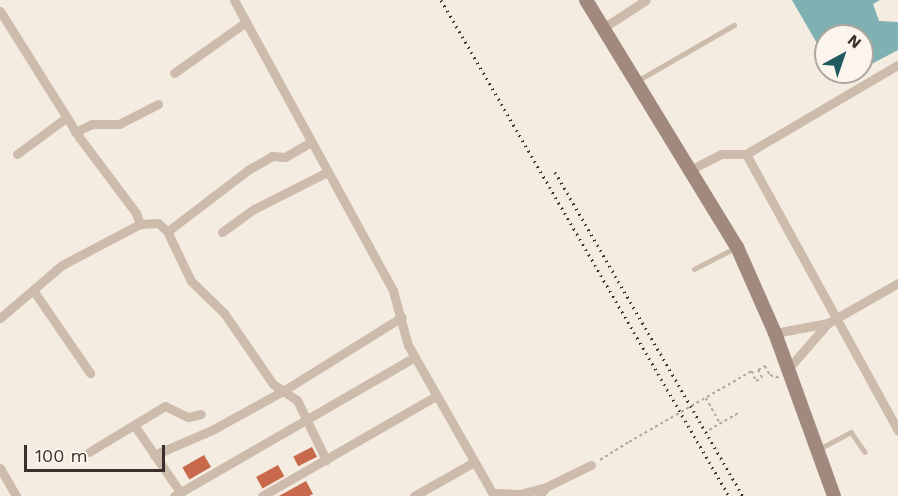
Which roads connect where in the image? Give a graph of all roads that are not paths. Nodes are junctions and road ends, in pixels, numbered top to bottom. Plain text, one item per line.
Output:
1 (234, 0) edge
2 (586, 0) edge
3 (646, 0) edge
4 (0, 11) edge
5 (246, 22) junction
6 (734, 25) dead end
7 (603, 28) junction
8 (898, 65) edge
9 (174, 73) dead end
10 (636, 82) junction
11 (158, 104) dead end
12 (67, 117) junction
13 (75, 132) junction
14 (311, 142) junction
15 (16, 154) dead end
16 (746, 154) junction
17 (690, 170) junction
18 (327, 172) junction
19 (140, 224) junction
20 (168, 231) junction
21 (222, 232) dead end
22 (737, 246) junction
23 (694, 269) dead end
24 (898, 283) edge
25 (33, 290) junction
26 (402, 317) junction
27 (0, 318) edge
28 (832, 321) junction
29 (775, 333) junction
30 (415, 357) junction
31 (788, 370) junction
32 (90, 373) dead end
33 (283, 391) junction
34 (436, 396) junction
35 (898, 410) edge
36 (201, 414) dead end
37 (889, 416) junction
38 (309, 421) junction
39 (134, 425) junction
40 (898, 431) edge
41 (817, 450) junction
42 (89, 452) dead end
43 (865, 452) dead end
44 (154, 454) junction
45 (326, 460) junction
46 (474, 462) junction
47 (591, 465) road end
48 (0, 468) edge
49 (546, 487) junction
50 (177, 494) edge
51 (493, 494) edge
52 (16, 496) edge
53 (262, 496) edge
54 (414, 496) edge
55 (540, 496) edge
56 (834, 496) edge

1 - 5 street
2 - 7 main road
3 - 7 street
4 - 12 street
5 - 9 street
5 - 14 street
6 - 10 lane
7 - 10 main road
8 - 16 street
10 - 17 main road
11 - 13 street
12 - 13 street
12 - 15 street
13 - 19 street
14 - 18 street
14 - 20 street
16 - 17 street
16 - 28 street
17 - 22 main road
18 - 21 street
18 - 26 street
19 - 20 street
19 - 25 street
20 - 33 street
22 - 23 lane
22 - 29 main road
24 - 28 street
25 - 27 street
25 - 32 street
26 - 30 street
26 - 33 street
28 - 29 street
28 - 31 street
28 - 37 street
29 - 31 main road
30 - 34 street
30 - 38 street
31 - 41 main road
33 - 38 street
33 - 44 street
34 - 45 street
34 - 46 street
35 - 37 street
36 - 39 street
37 - 40 street
38 - 45 street
38 - 50 street
39 - 42 street
39 - 44 street
41 - 43 lane
41 - 56 main road
44 - 50 street
45 - 53 street
46 - 51 street
46 - 54 street
47 - 49 street
48 - 52 street
49 - 51 street
49 - 55 street

